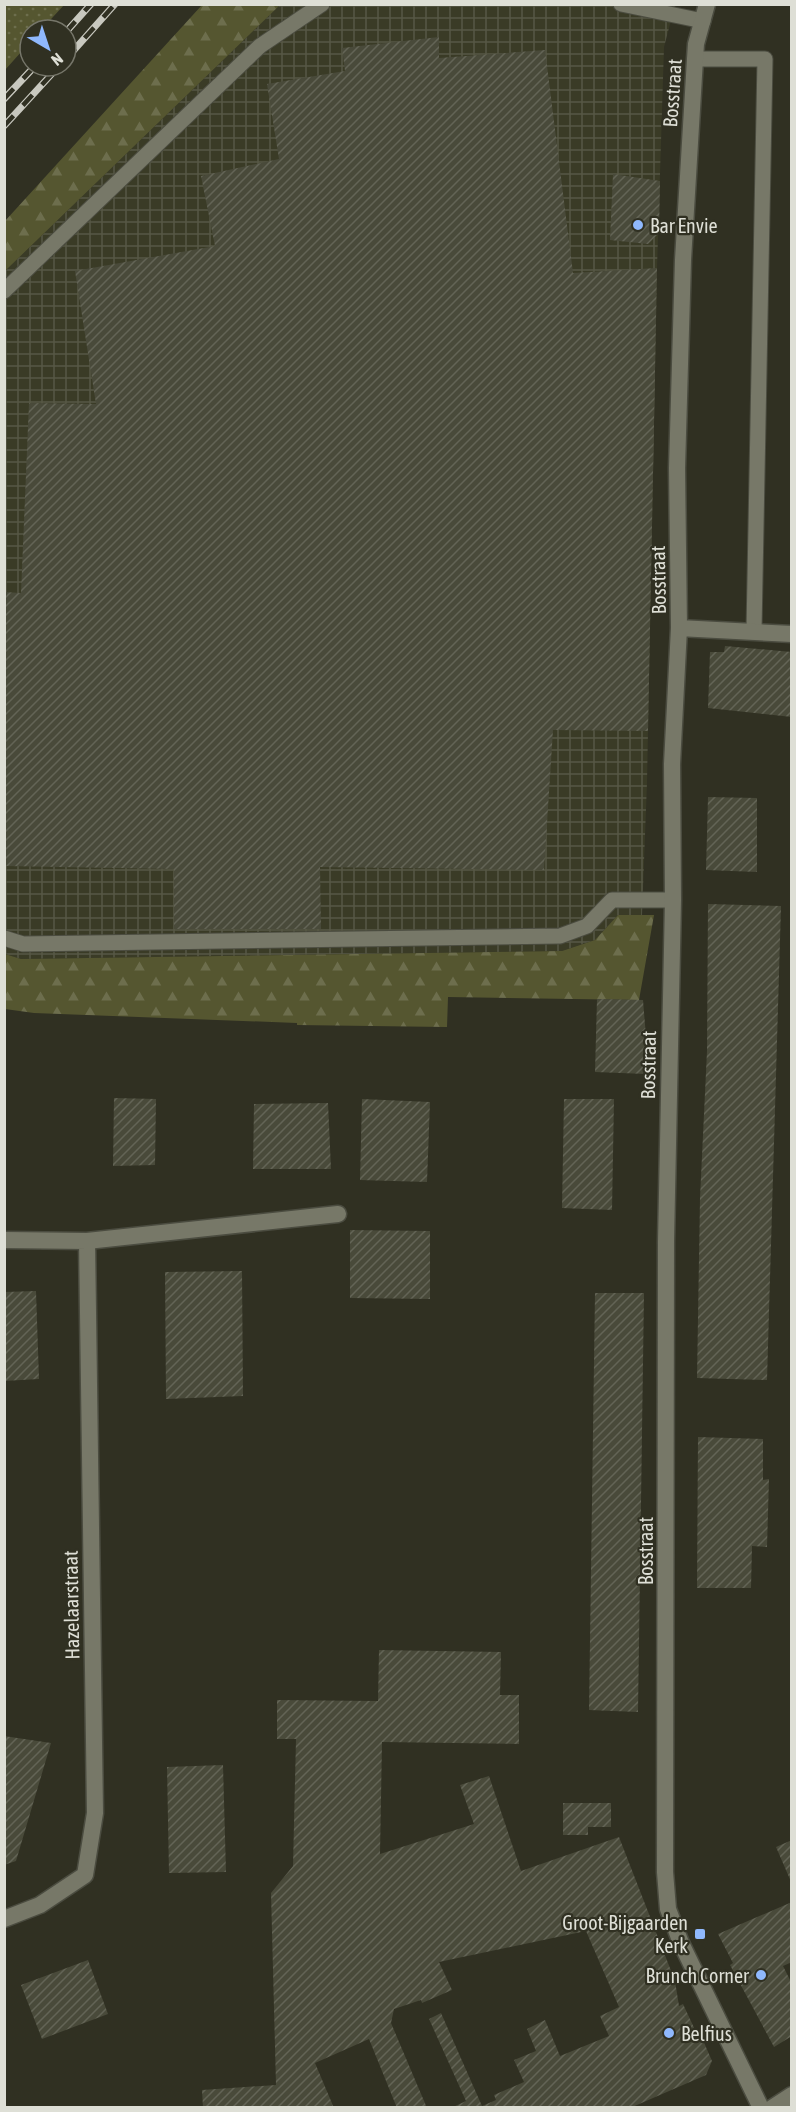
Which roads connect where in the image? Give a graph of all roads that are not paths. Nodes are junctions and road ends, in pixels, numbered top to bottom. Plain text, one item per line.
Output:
1 (322, 4) edge
2 (621, 4) edge
3 (705, 13) edge
4 (695, 59) junction
5 (4, 291) edge
6 (679, 628) junction
7 (754, 630) junction
8 (792, 634) edge
9 (673, 900) junction
10 (4, 938) edge
11 (338, 1214) dead end
12 (4, 1240) edge
13 (87, 1241) junction
14 (4, 1919) edge
15 (792, 2095) edge
16 (761, 2108) edge
17 (772, 2108) edge

1 - 5 lane
2 - 3 lane
3 - 4 street, Bosstraat
4 - 6 street, Bosstraat
4 - 7 lane
6 - 7 street
6 - 9 street, Bosstraat
7 - 8 street
9 - 10 lane
9 - 16 street, Bosstraat
11 - 13 street
12 - 13 street
13 - 14 street, Hazelaarstraat
15 - 17 street

